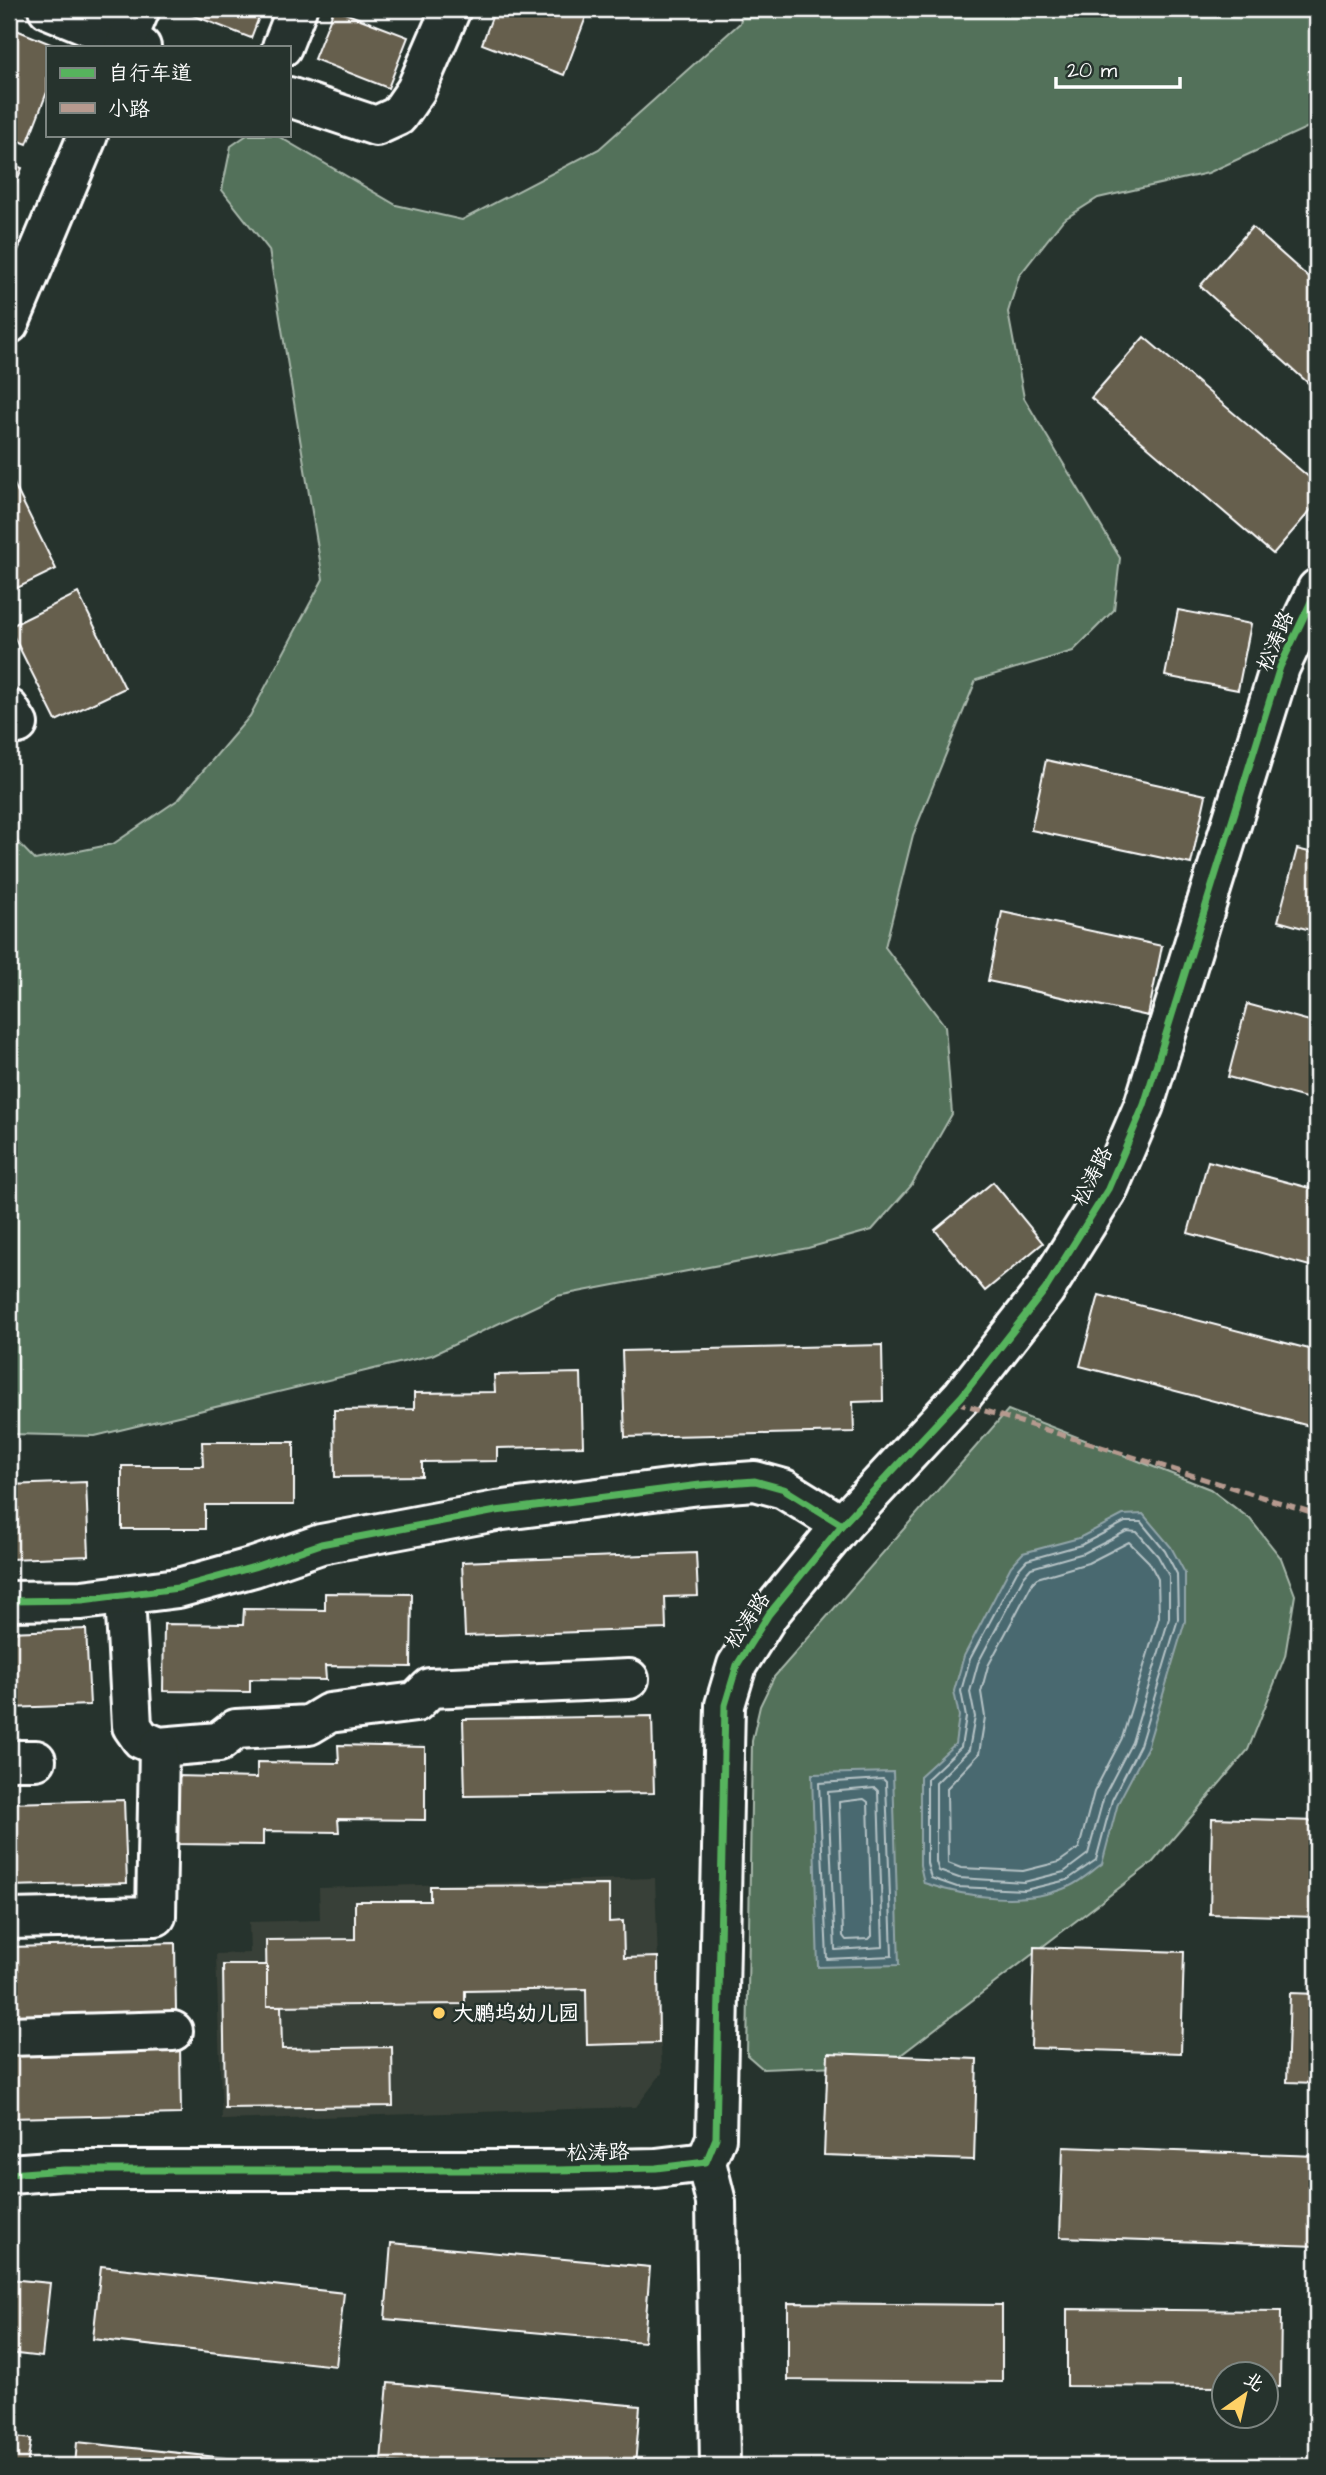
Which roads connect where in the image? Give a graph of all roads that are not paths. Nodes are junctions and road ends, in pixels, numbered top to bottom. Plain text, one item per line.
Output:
1 (48, 9) edge
2 (297, 9) edge
3 (451, 9) edge
4 (133, 36) edge
5 (282, 46) edge
6 (290, 97) edge
7 (88, 136) edge
8 (9, 324) edge
9 (1317, 589) edge
10 (842, 1525) junction
11 (125, 1595) junction
12 (9, 1601) edge
13 (629, 1679) dead end
14 (159, 1747) junction
15 (9, 1919) edge
16 (173, 2031) dead end
17 (9, 2036) edge
18 (706, 2162) junction
19 (9, 2174) edge
20 (720, 2466) edge

1 - 4 street
2 - 5 street
3 - 6 street
7 - 8 street
9 - 10 street, 松涛路
10 - 11 street
10 - 18 street, 松涛路
11 - 12 street
11 - 14 street
13 - 14 street
14 - 15 street
16 - 17 street
18 - 19 street, 松涛路
18 - 20 street

